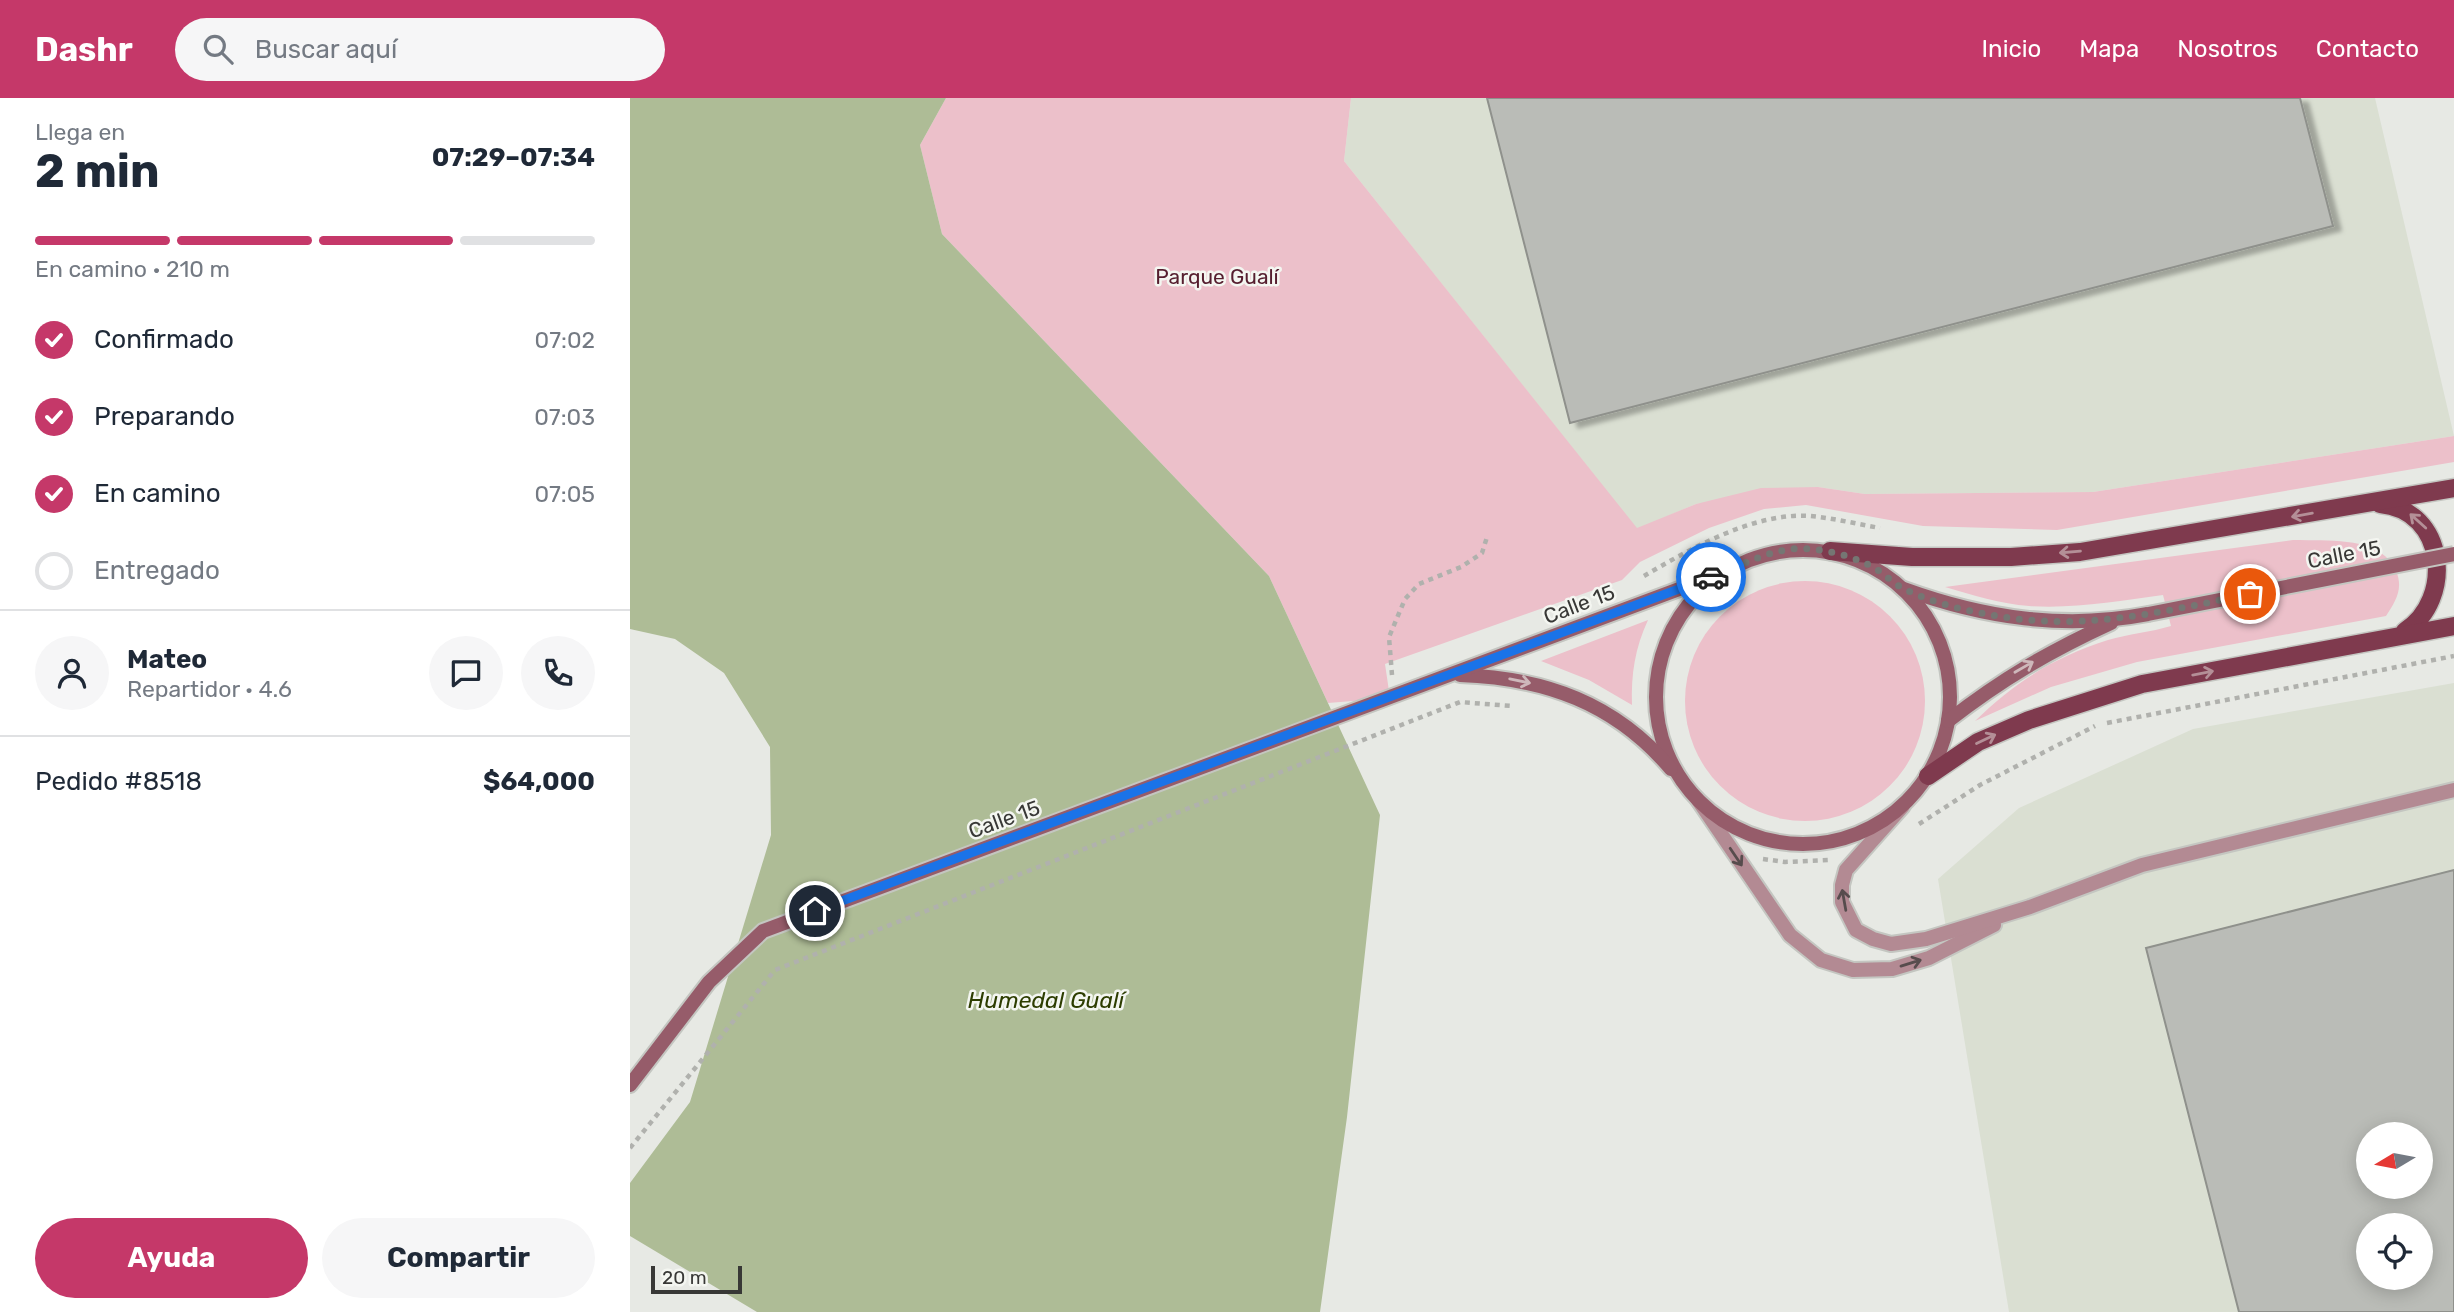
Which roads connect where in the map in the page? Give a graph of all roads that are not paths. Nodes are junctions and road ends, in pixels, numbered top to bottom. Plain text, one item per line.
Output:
1 (2454, 488) edge
2 (2369, 503) junction
3 (1830, 551) junction
4 (2454, 554) edge
5 (1722, 573) junction
6 (1903, 589) junction
7 (2119, 620) junction
8 (2454, 625) edge
9 (2396, 636) junction
10 (1452, 675) junction
11 (1948, 721) junction
12 (1928, 776) junction
13 (2454, 790) edge
14 (1698, 800) junction
15 (1903, 806) junction
16 (2030, 907) junction
17 (630, 1085) edge

1 - 2 main road
2 -> 3 main road
9 -> 2 main road
3 - 5 street
3 - 6 street
4 - 7 street, Calle 15, bridge
5 - 10 street, Calle 15
5 - 14 street
6 - 7 street, Calle 15
6 - 11 street
11 -> 7 street, Calle 15
8 - 9 main road
12 -> 9 main road
10 -> 14 street, Calle 15
10 - 17 street, Calle 15
11 - 12 street
12 - 15 street
13 - 16 lane
14 - 15 street
14 -> 16 lane
16 -> 15 lane

